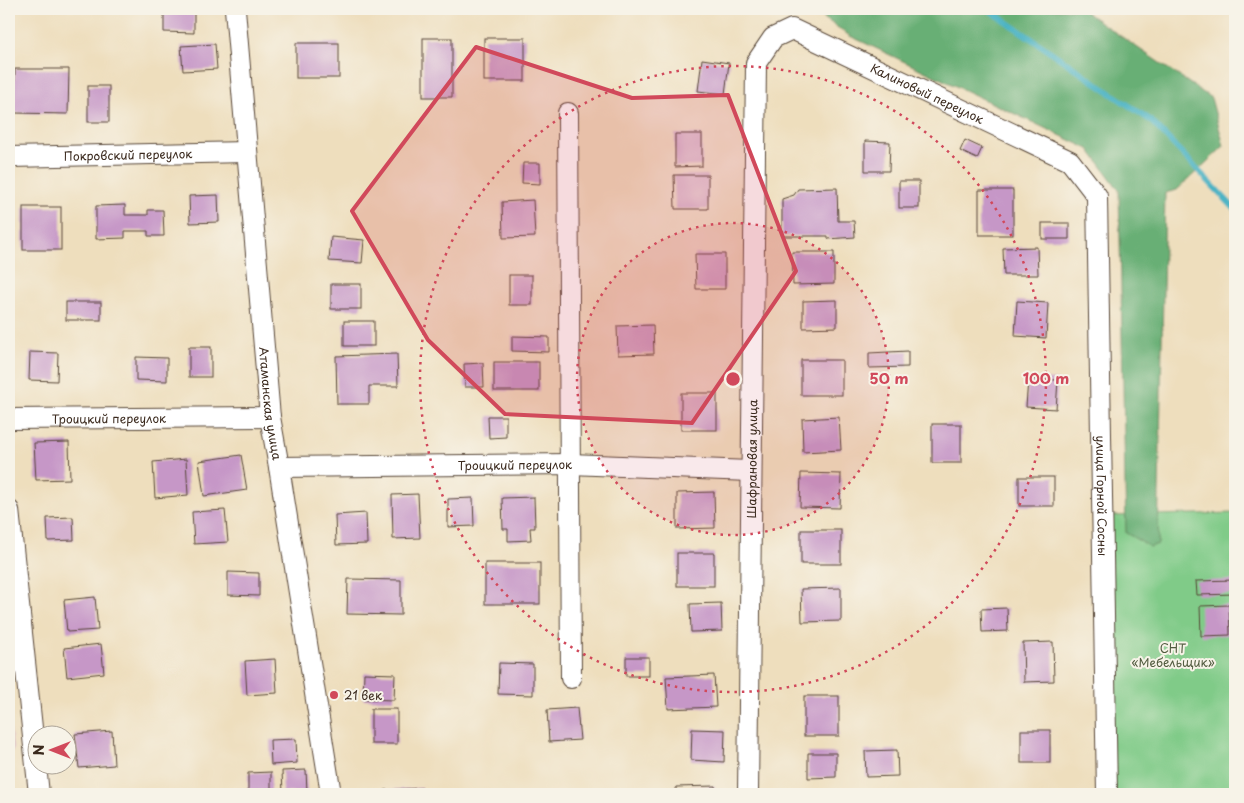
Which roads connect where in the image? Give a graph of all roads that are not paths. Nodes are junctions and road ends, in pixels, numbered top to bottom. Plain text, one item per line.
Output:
1 (235, 9) edge
2 (756, 63) joint
3 (568, 113) dead end
4 (247, 152) junction
5 (9, 157) edge
6 (1097, 196) joint
7 (270, 417) junction
8 (9, 419) edge
9 (570, 464) junction
10 (279, 467) junction
11 (750, 471) junction
12 (9, 510) edge
13 (571, 678) dead end
14 (39, 794) edge
15 (331, 794) edge
16 (748, 794) edge
17 (1107, 794) edge

1 - 4 street, Атаманская улица
2 - 6 street, Калиновый переулок
2 - 11 street, Шафрановая улица
3 - 9 street
4 - 5 street, Покровский переулок
4 - 7 street, Атаманская улица
6 - 17 street, улица Горной Сосны
7 - 8 street, Троицкий переулок
7 - 10 street, Атаманская улица
9 - 10 street, Троицкий переулок
9 - 11 street, Троицкий переулок
9 - 13 street
10 - 15 street, Атаманская улица
11 - 16 street, Шафрановая улица
12 - 14 street

